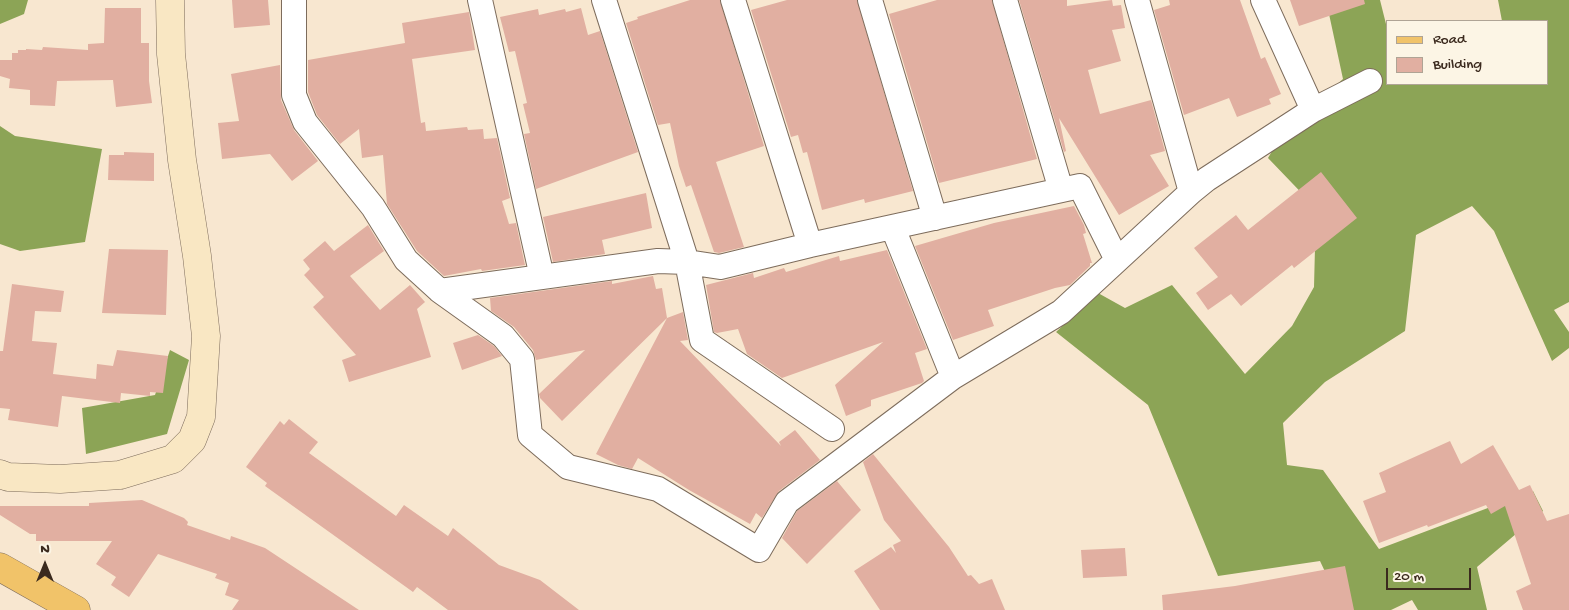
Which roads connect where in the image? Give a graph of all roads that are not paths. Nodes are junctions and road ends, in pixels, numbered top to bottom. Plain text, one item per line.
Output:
1 (170, 0) edge
2 (294, 0) edge
3 (480, 0) edge
4 (604, 0) edge
5 (733, 0) edge
6 (870, 0) edge
7 (1005, 0) edge
8 (1137, 0) edge
9 (1263, 0) edge
10 (1370, 81) dead end
11 (1313, 110) junction
12 (1061, 190) junction
13 (1191, 192) junction
14 (935, 218) junction
15 (894, 228) junction
16 (810, 245) junction
17 (1116, 260) junction
18 (687, 262) junction
19 (542, 277) junction
20 (440, 291) junction
21 (953, 377) junction
22 (832, 429) dead end
23 (0, 474) edge
24 (0, 567) edge
25 (76, 610) edge

1 - 23 street
2 - 20 street
3 - 19 street
4 - 18 street
5 - 16 street
6 - 14 street
7 - 12 street
8 - 13 street
9 - 11 street
10 - 11 street
11 - 13 street
12 - 14 street
12 - 17 street
13 - 17 street
14 - 15 street
15 - 16 street
15 - 21 street
16 - 18 street
17 - 21 street
18 - 19 street
18 - 22 street
19 - 20 street
20 - 21 street
24 - 25 main road

